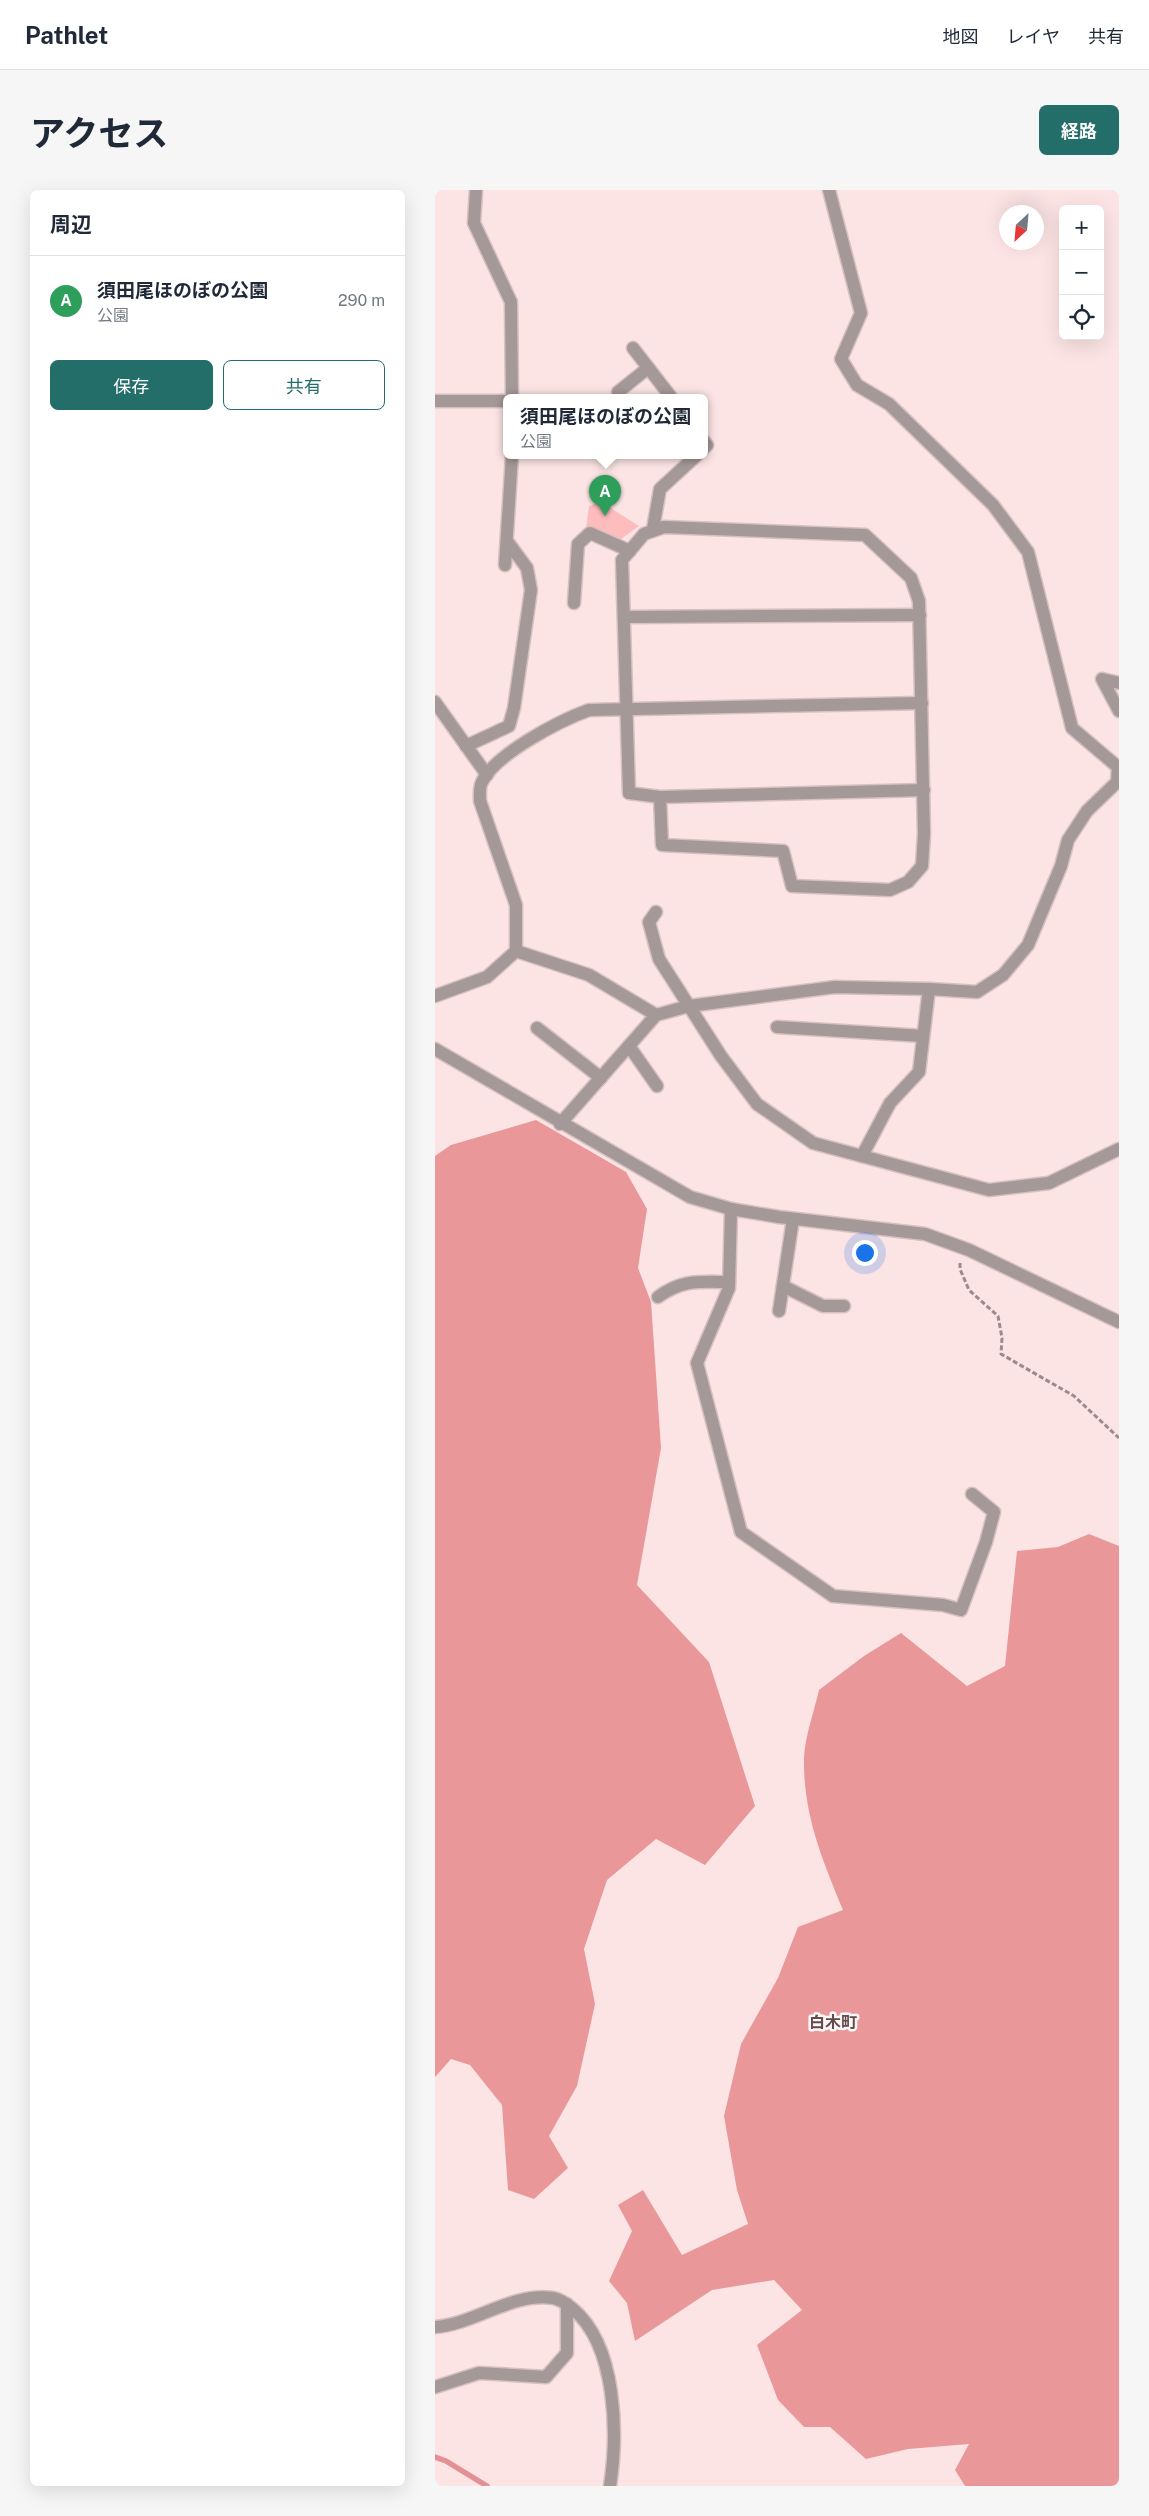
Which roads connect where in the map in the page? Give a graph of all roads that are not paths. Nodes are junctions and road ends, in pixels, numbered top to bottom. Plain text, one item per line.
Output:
1 (476, 190) edge
2 (829, 190) edge
3 (633, 348) dead end
4 (648, 368) junction
5 (619, 392) dead end
6 (512, 394) edge
7 (669, 394) edge
8 (435, 401) edge
9 (503, 401) edge
10 (512, 459) edge
11 (693, 459) edge
12 (653, 529) junction
13 (507, 541) junction
14 (630, 550) junction
15 (505, 565) dead end
16 (574, 604) dead end
17 (920, 615) junction
18 (624, 617) junction
19 (1119, 683) edge
20 (435, 702) edge
21 (922, 703) junction
22 (628, 707) junction
23 (1119, 711) edge
24 (466, 746) junction
25 (1119, 768) edge
26 (487, 775) junction
27 (923, 790) junction
28 (660, 797) junction
29 (656, 912) dead end
30 (516, 950) junction
31 (929, 989) junction
32 (435, 996) edge
33 (689, 1006) junction
34 (656, 1015) junction
35 (777, 1027) dead end
36 (537, 1028) dead end
37 (923, 1036) junction
38 (629, 1046) junction
39 (435, 1049) edge
40 (601, 1078) junction
41 (657, 1086) dead end
42 (560, 1124) junction
43 (1119, 1148) edge
44 (862, 1156) junction
45 (731, 1209) junction
46 (793, 1219) junction
47 (729, 1282) junction
48 (783, 1286) junction
49 (658, 1297) dead end
50 (844, 1306) dead end
51 (779, 1311) dead end
52 (1119, 1322) edge
53 (972, 1494) dead end
54 (567, 2304) junction
55 (435, 2327) edge
56 (435, 2387) edge
57 (610, 2486) edge

1 - 6 street
2 - 25 street
3 - 4 street
4 - 5 street
4 - 7 street
8 - 9 street
10 - 13 street
11 - 12 street
12 - 14 street
12 - 17 street
13 - 15 street
13 - 24 street
14 - 16 street
14 - 18 street
17 - 18 street
17 - 21 street
18 - 22 street
19 - 23 street
20 - 24 street
21 - 22 street
21 - 27 street
22 - 26 street
22 - 28 street
24 - 26 street
25 - 31 street
26 - 30 street
27 - 28 street
27 - 28 street
29 - 33 street
30 - 32 street
30 - 34 street
31 - 33 street
31 - 37 street
33 - 34 street
33 - 44 street
34 - 38 street
35 - 37 street
36 - 40 street
37 - 44 street
38 - 40 street
38 - 41 street
39 - 42 street
40 - 42 street
42 - 45 street
43 - 44 street
45 - 46 street
45 - 47 street
46 - 48 street
46 - 52 street
47 - 49 street
47 - 53 street
48 - 50 street
48 - 51 street
54 - 55 street
54 - 56 street
54 - 57 street

